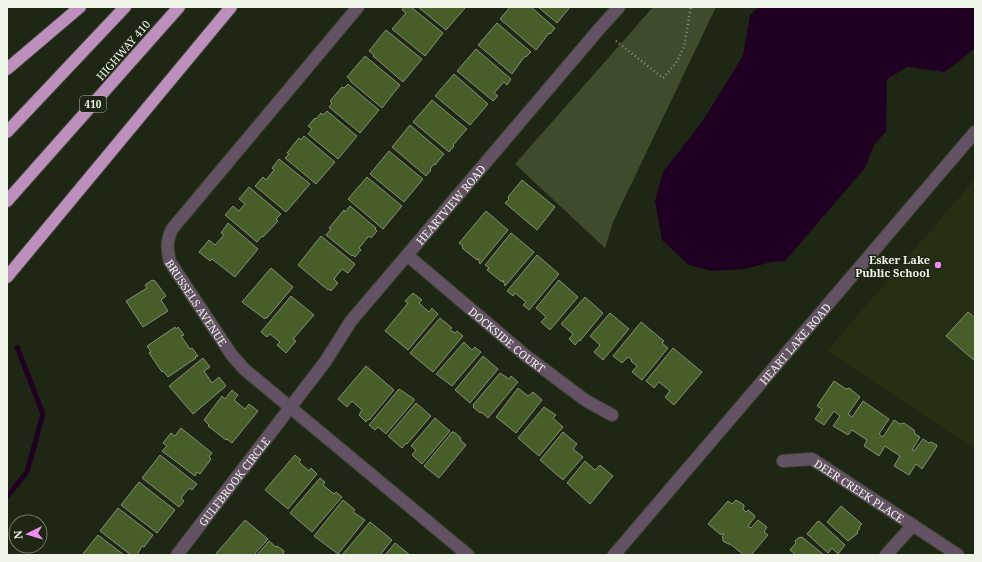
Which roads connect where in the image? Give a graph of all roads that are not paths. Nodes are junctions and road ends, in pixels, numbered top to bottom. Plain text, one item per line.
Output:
1 (80, 7) edge
2 (125, 7) edge
3 (179, 7) edge
4 (232, 7) edge
5 (358, 7) edge
6 (619, 7) edge
7 (7, 69) edge
8 (7, 132) edge
9 (975, 132) edge
10 (7, 201) edge
11 (407, 255) junction
12 (7, 277) edge
13 (289, 408) junction
14 (612, 415) dead end
15 (783, 461) dead end
16 (913, 525) junction
17 (177, 555) edge
18 (468, 555) edge
19 (614, 555) edge
20 (886, 555) edge
21 (958, 555) edge

1 - 7 highway
2 - 8 highway
3 - 10 highway, HIGHWAY 410 / 410
4 - 12 highway
5 - 13 street, BRUSSELS AVENUE
6 - 11 street, HEARTVIEW ROAD
9 - 19 street, HEART LAKE ROAD
11 - 13 street, HEARTVIEW ROAD
11 - 14 street, DOCKSIDE COURT
13 - 17 street, GULFBROOK CIRCLE
13 - 18 street, BRUSSELS AVENUE
15 - 16 street, DEER CREEK PLACE
16 - 20 street
16 - 21 street, DEER CREEK PLACE

